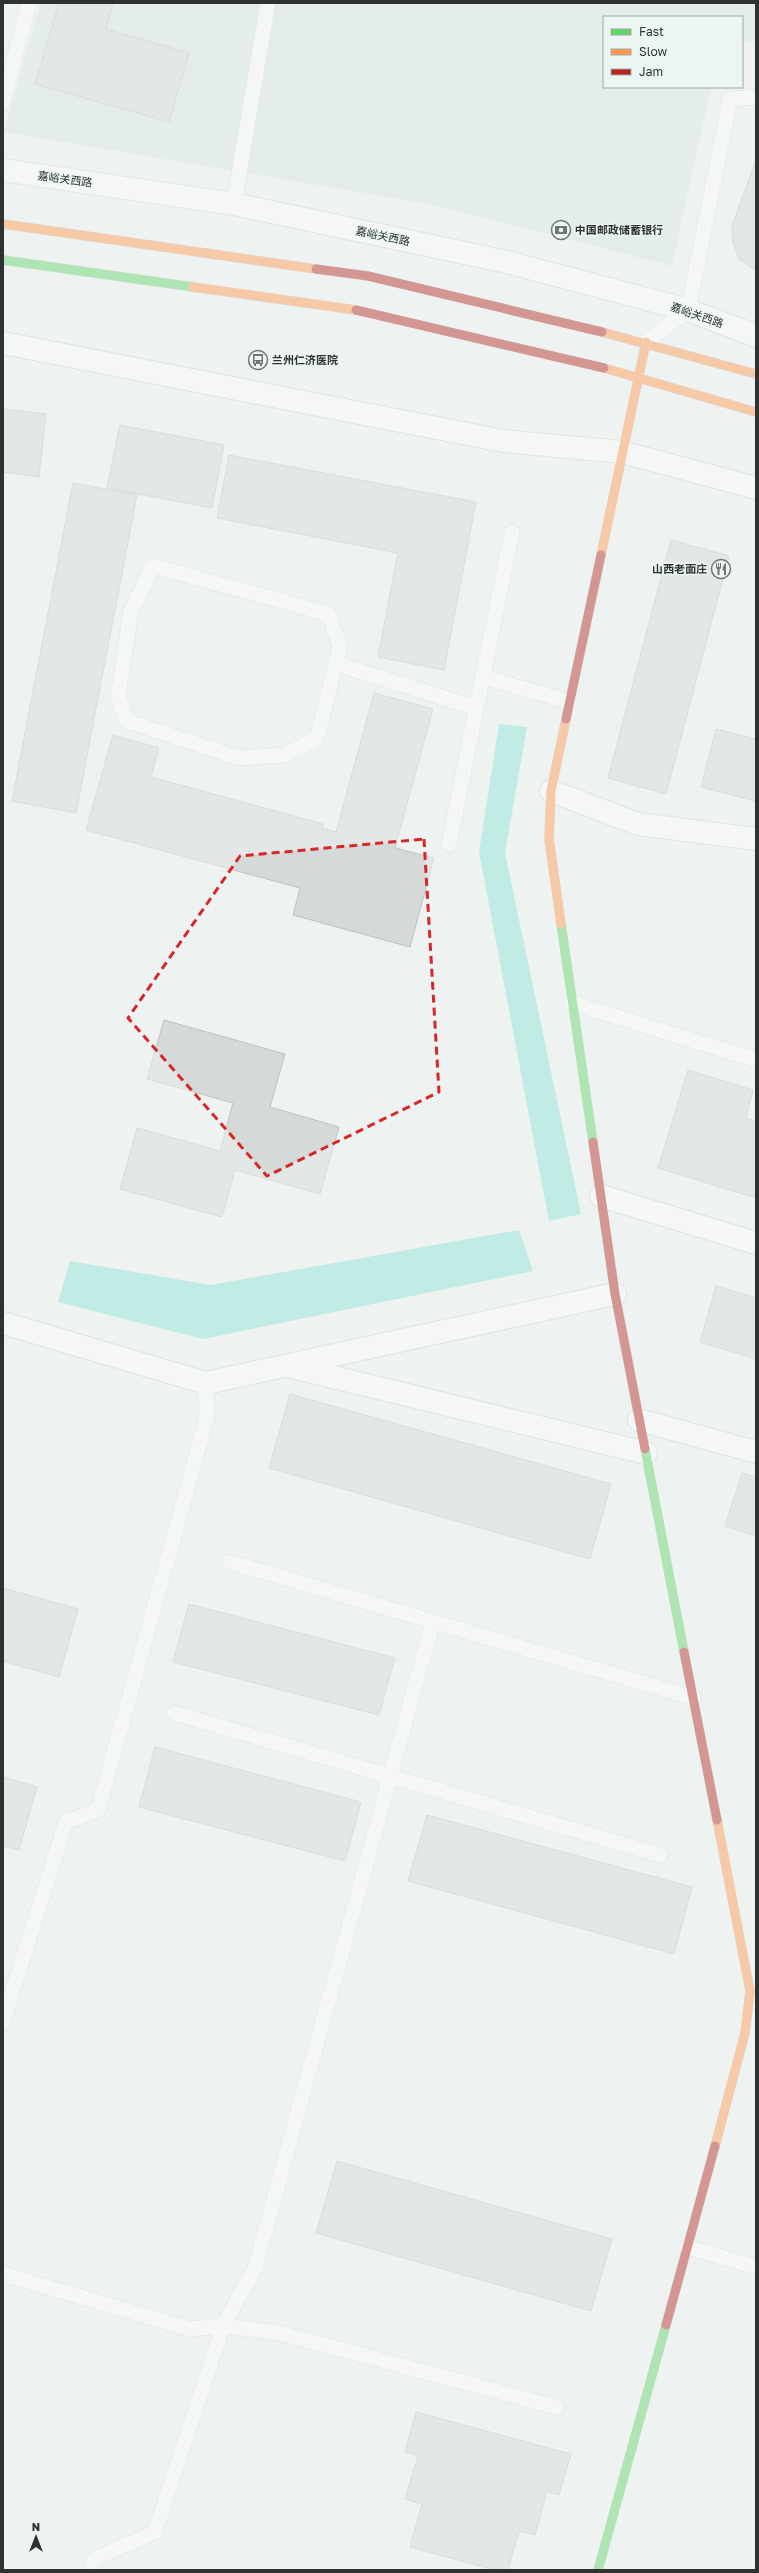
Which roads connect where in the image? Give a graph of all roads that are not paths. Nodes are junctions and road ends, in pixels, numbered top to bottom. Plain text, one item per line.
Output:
1 (29, 3) edge
2 (268, 3) edge
3 (756, 97) edge
4 (3, 101) edge
5 (3, 170) edge
6 (234, 204) junction
7 (3, 224) edge
8 (3, 260) edge
9 (688, 310) junction
10 (756, 336) edge
11 (646, 342) junction
12 (3, 343) edge
13 (756, 374) edge
14 (637, 376) junction
15 (756, 412) edge
16 (622, 452) junction
17 (756, 488) edge
18 (512, 532) dead end
19 (337, 664) junction
20 (483, 677) junction
21 (570, 702) junction
22 (476, 708) junction
23 (551, 791) junction
24 (756, 839) edge
25 (449, 844) dead end
26 (572, 1003) junction
27 (756, 1060) edge
28 (601, 1196) junction
29 (756, 1243) edge
30 (615, 1294) junction
31 (3, 1323) edge
32 (287, 1366) junction
33 (206, 1383) junction
34 (639, 1420) junction
35 (756, 1452) edge
36 (646, 1453) junction
37 (230, 1562) dead end
38 (433, 1621) junction
39 (694, 1698) junction
40 (174, 1713) dead end
41 (391, 1776) junction
42 (660, 1855) dead end
43 (753, 1992) edge
44 (3, 2021) edge
45 (687, 2247) junction
46 (756, 2267) edge
47 (3, 2274) edge
48 (223, 2326) junction
49 (556, 2407) dead end
50 (91, 2570) edge
51 (598, 2570) edge

1 - 4 lane
2 - 6 lane
3 - 9 lane
5 - 6 street, 嘉峪关西路
6 - 9 street, 嘉峪关西路
7 - 11 street
8 - 14 street
9 - 10 street, 嘉峪关西路
9 - 11 lane
11 - 13 street
11 - 14 street
12 - 16 street
14 - 15 street
14 - 16 street
16 - 17 street
16 - 21 street
18 - 20 lane
19 - 19 lane
19 - 22 lane
20 - 21 lane
20 - 22 lane
21 - 23 street
22 - 25 lane
23 - 24 street
23 - 26 street
26 - 27 lane
26 - 28 street
28 - 29 street
28 - 30 street
30 - 32 street
30 - 34 street
31 - 33 street
32 - 33 street
32 - 36 street
33 - 44 lane
34 - 35 street
34 - 36 street
36 - 39 street
37 - 38 lane
38 - 39 lane
38 - 41 lane
39 - 43 street
40 - 41 lane
41 - 42 lane
41 - 48 lane
43 - 45 street
45 - 46 lane
45 - 51 street
47 - 48 lane
48 - 49 lane
48 - 50 lane

